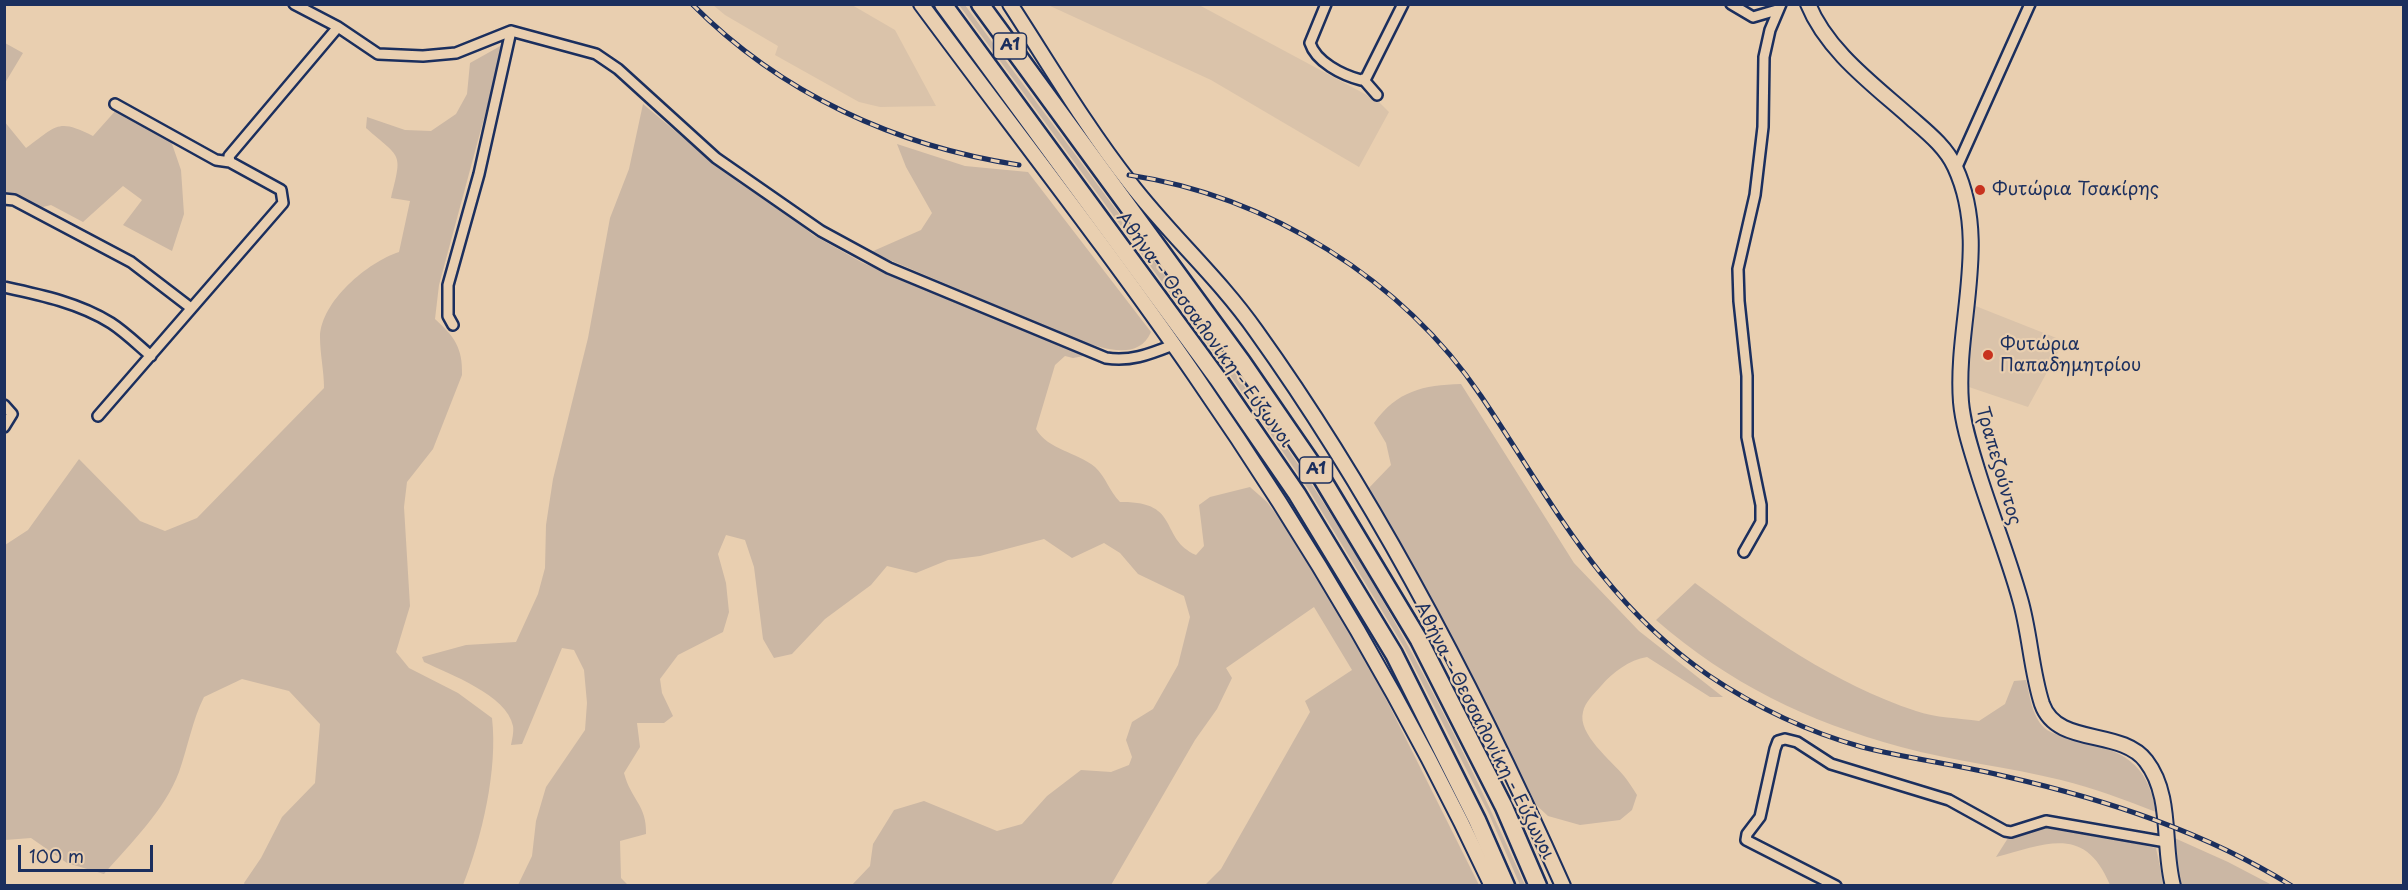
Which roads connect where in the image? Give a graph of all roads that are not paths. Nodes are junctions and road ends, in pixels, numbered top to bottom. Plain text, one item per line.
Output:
1 (294, 4) edge
2 (921, 4) edge
3 (944, 4) edge
4 (980, 4) edge
5 (1010, 4) edge
6 (1326, 4) edge
7 (1403, 4) edge
8 (1731, 4) edge
9 (1808, 4) edge
10 (2030, 4) edge
11 (1779, 7) edge
12 (338, 27) junction
13 (511, 31) junction
14 (1363, 79) junction
15 (1377, 95) dead end
16 (115, 104) dead end
17 (230, 162) junction
18 (1956, 169) junction
19 (4, 199) edge
20 (4, 287) edge
21 (191, 308) junction
22 (453, 325) dead end
23 (1173, 345) junction
24 (151, 356) junction
25 (4, 405) edge
26 (98, 416) dead end
27 (4, 427) edge
28 (1744, 552) dead end
29 (2166, 842) junction
30 (1492, 885) edge
31 (1506, 885) edge
32 (1539, 885) edge
33 (1563, 885) edge
34 (1836, 885) edge
35 (2173, 885) edge

1 - 12 street
2 - 23 main road
3 - 31 highway, Αθήνα - Θεσσαλονίκη - Εύζωνοι / Α1
4 - 32 highway, Αθήνα - Θεσσαλονίκη - Εύζωνοι / Α1
5 - 33 main road
6 - 14 street
7 - 14 street
8 - 11 street
9 - 18 main road, Τραπεζούντος
10 - 18 street
11 - 28 street
12 - 13 street
12 - 17 street
13 - 22 street
13 - 23 street
14 - 15 street
16 - 17 street
17 - 21 street
18 - 29 main road, Τραπεζούντος
19 - 21 street
20 - 24 street
21 - 24 street
23 - 30 main road
24 - 26 street
25 - 27 street
29 - 34 street
29 - 35 main road, Τραπεζούντος

